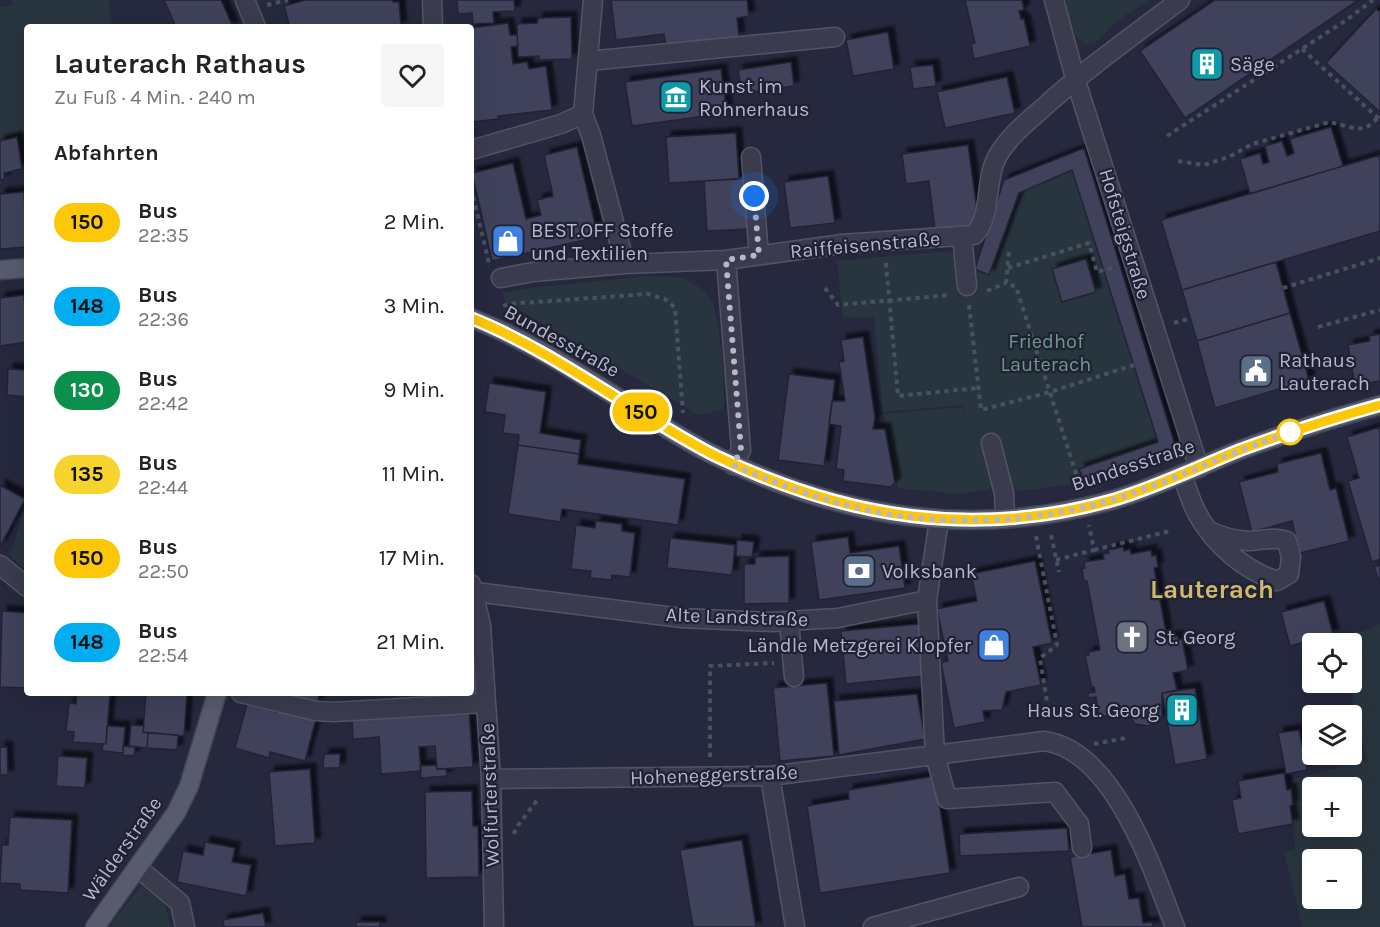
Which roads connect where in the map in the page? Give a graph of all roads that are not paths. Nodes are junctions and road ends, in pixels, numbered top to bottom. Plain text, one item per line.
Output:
1 (245, 0) edge
2 (432, 0) edge
3 (593, 0) edge
4 (1054, 0) edge
5 (1180, 0) edge
6 (255, 24) edge
7 (433, 24) edge
8 (835, 37) dead end
9 (588, 61) junction
10 (1075, 78) junction
11 (583, 114) junction
12 (474, 149) edge
13 (751, 158) dead end
14 (962, 236) junction
15 (759, 255) junction
16 (726, 260) junction
17 (625, 264) junction
18 (24, 268) edge
19 (0, 270) edge
20 (501, 278) dead end
21 (967, 290) road end
22 (474, 319) edge
23 (1380, 405) edge
24 (991, 443) dead end
25 (733, 465) junction
26 (1191, 471) junction
27 (1005, 518) junction
28 (939, 520) junction
29 (1209, 531) dead end
30 (0, 565) edge
31 (24, 585) edge
32 (474, 588) edge
33 (474, 593) edge
34 (927, 600) junction
35 (789, 621) junction
36 (793, 670) road end
37 (216, 696) edge
38 (253, 696) edge
39 (485, 703) junction
40 (935, 755) junction
41 (770, 776) junction
42 (491, 779) junction
43 (1082, 848) dead end
44 (138, 868) junction
45 (1019, 887) dead end
46 (95, 927) edge
47 (185, 927) edge
48 (494, 927) edge
49 (795, 927) edge
50 (873, 927) edge
51 (1176, 927) edge

1 - 6 street
2 - 7 street
3 - 9 street
4 - 10 street, Hofsteigstraße
5 - 10 street
8 - 9 street
9 - 11 street
10 - 14 street
10 - 26 street, Hofsteigstraße
11 - 12 street
11 - 17 street
13 - 15 street
14 - 15 street, Raiffeisenstraße
14 - 21 street
15 - 16 street, Raiffeisenstraße
16 - 17 street, Raiffeisenstraße
16 - 25 street
17 - 20 street, Raiffeisenstraße
18 - 19 main road
22 - 25 main road, Bundesstraße
23 - 26 main road, Bundesstraße
24 - 27 street
25 - 28 main road, Bundesstraße
26 - 27 main road, Bundesstraße
26 - 29 street, Hofsteigstraße
27 - 28 main road, Bundesstraße
28 - 34 street
30 - 31 street
32 - 35 street, Alte Landstraße
33 - 39 street, Wolfurterstraße
34 - 35 street, Alte Landstraße
34 - 40 street
35 - 36 street
37 - 44 main road, Wälderstraße
38 - 39 street
39 - 42 street, Wolfurterstraße
40 - 41 street, Hoheneggerstraße
40 - 43 street
40 - 51 street, Hoheneggerstraße
41 - 42 street, Hoheneggerstraße
41 - 49 street
42 - 48 street, Wolfurterstraße
44 - 46 main road, Wälderstraße
44 - 47 street
45 - 50 street

